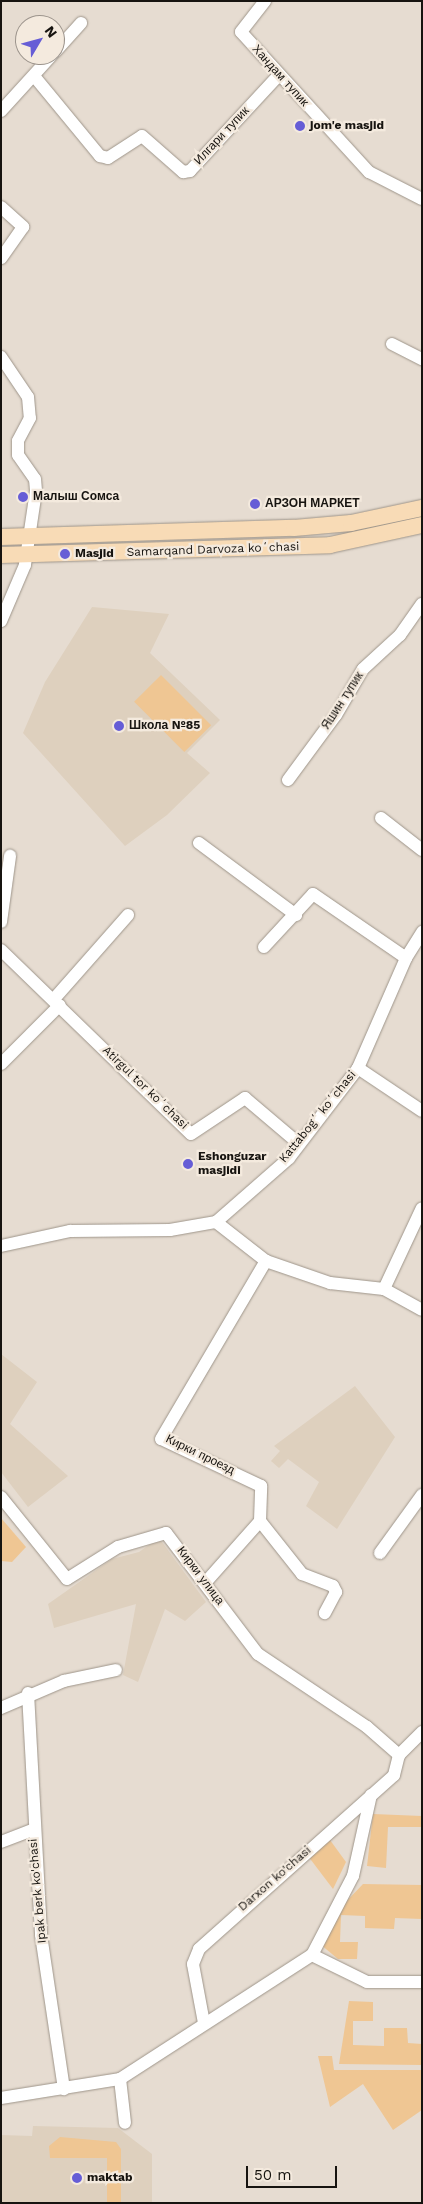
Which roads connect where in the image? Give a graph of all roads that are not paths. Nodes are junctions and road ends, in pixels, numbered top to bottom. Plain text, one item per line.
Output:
1 (265, 1) edge
2 (81, 23) dead end
3 (65, 41) edge
4 (43, 65) edge
5 (34, 76) junction
6 (279, 76) junction
7 (1, 111) edge
8 (422, 199) edge
9 (1, 207) edge
10 (1, 258) edge
11 (392, 344) dead end
12 (1, 357) edge
13 (422, 359) edge
14 (422, 508) edge
15 (422, 525) edge
16 (270, 530) junction
17 (1, 537) edge
18 (30, 539) junction
19 (270, 548) junction
20 (1, 556) edge
21 (27, 556) junction
22 (422, 604) edge
23 (1, 621) edge
24 (288, 780) dead end
25 (382, 818) dead end
26 (199, 843) dead end
27 (422, 850) edge
28 (10, 856) dead end
29 (128, 915) dead end
30 (296, 916) junction
31 (1, 922) edge
32 (422, 932) edge
33 (264, 947) dead end
34 (1, 950) edge
35 (406, 958) junction
36 (57, 1002) junction
37 (1, 1064) edge
38 (358, 1068) junction
39 (422, 1111) edge
40 (298, 1143) junction
41 (422, 1208) edge
42 (216, 1222) junction
43 (1, 1246) edge
44 (266, 1261) junction
45 (384, 1289) junction
46 (422, 1310) edge
47 (422, 1495) edge
48 (1, 1497) edge
49 (260, 1520) junction
50 (380, 1553) dead end
51 (205, 1583) junction
52 (325, 1613) dead end
53 (116, 1670) dead end
54 (28, 1693) junction
55 (1, 1708) edge
56 (422, 1732) edge
57 (399, 1755) junction
58 (371, 1795) junction
59 (32, 1830) junction
60 (1, 1842) edge
61 (312, 1955) junction
62 (422, 1982) edge
63 (204, 2023) junction
64 (120, 2079) junction
65 (64, 2088) junction
66 (1, 2098) edge
67 (125, 2123) dead end

1 - 6 street, Хандам тупик
2 - 3 street
4 - 5 street
5 - 6 street, Илгари тупик
5 - 7 street
6 - 8 street, Хандам тупик
9 - 10 street
11 - 13 street
12 - 18 street
14 - 16 main road, Samarqand Darvoza koʻchasi
15 - 19 main road, Samarqand Darvoza koʻchasi
16 - 18 main road, Samarqand Darvoza koʻchasi
16 - 19 main road
17 - 18 main road, Samarqand Darvoza koʻchasi
18 - 21 street
19 - 21 main road, Samarqand Darvoza koʻchasi
20 - 21 main road, Samarqand Darvoza koʻchasi
21 - 23 street
22 - 24 street, Яшин тупик
25 - 27 street
26 - 30 street
28 - 31 street
29 - 36 street
30 - 33 street
30 - 35 street
32 - 35 street, Kattabogʻ koʻchasi
34 - 36 street, Atirgul tor koʻchasi
35 - 38 street, Kattabogʻ koʻchasi
36 - 37 street
36 - 40 street, Atirgul tor koʻchasi
38 - 39 street
38 - 40 street, Kattabogʻ koʻchasi
40 - 42 street, Kattabogʻ koʻchasi
41 - 45 street
42 - 43 street
42 - 44 street
44 - 45 street
44 - 49 street, Кирки проезд
45 - 46 street
47 - 50 street
48 - 51 street, Кирки улица
49 - 51 street
49 - 52 street
51 - 57 street, Кирки улица
53 - 54 street
54 - 55 street
54 - 59 street, Ipak berk ko'chasi
56 - 57 street
57 - 58 street, Darxon ko'chasi
58 - 61 street
58 - 63 street, Darxon ko'chasi
59 - 60 street
59 - 65 street, Ipak berk ko'chasi
61 - 62 street
61 - 63 street
63 - 64 street
64 - 65 street
64 - 67 street
65 - 66 street

